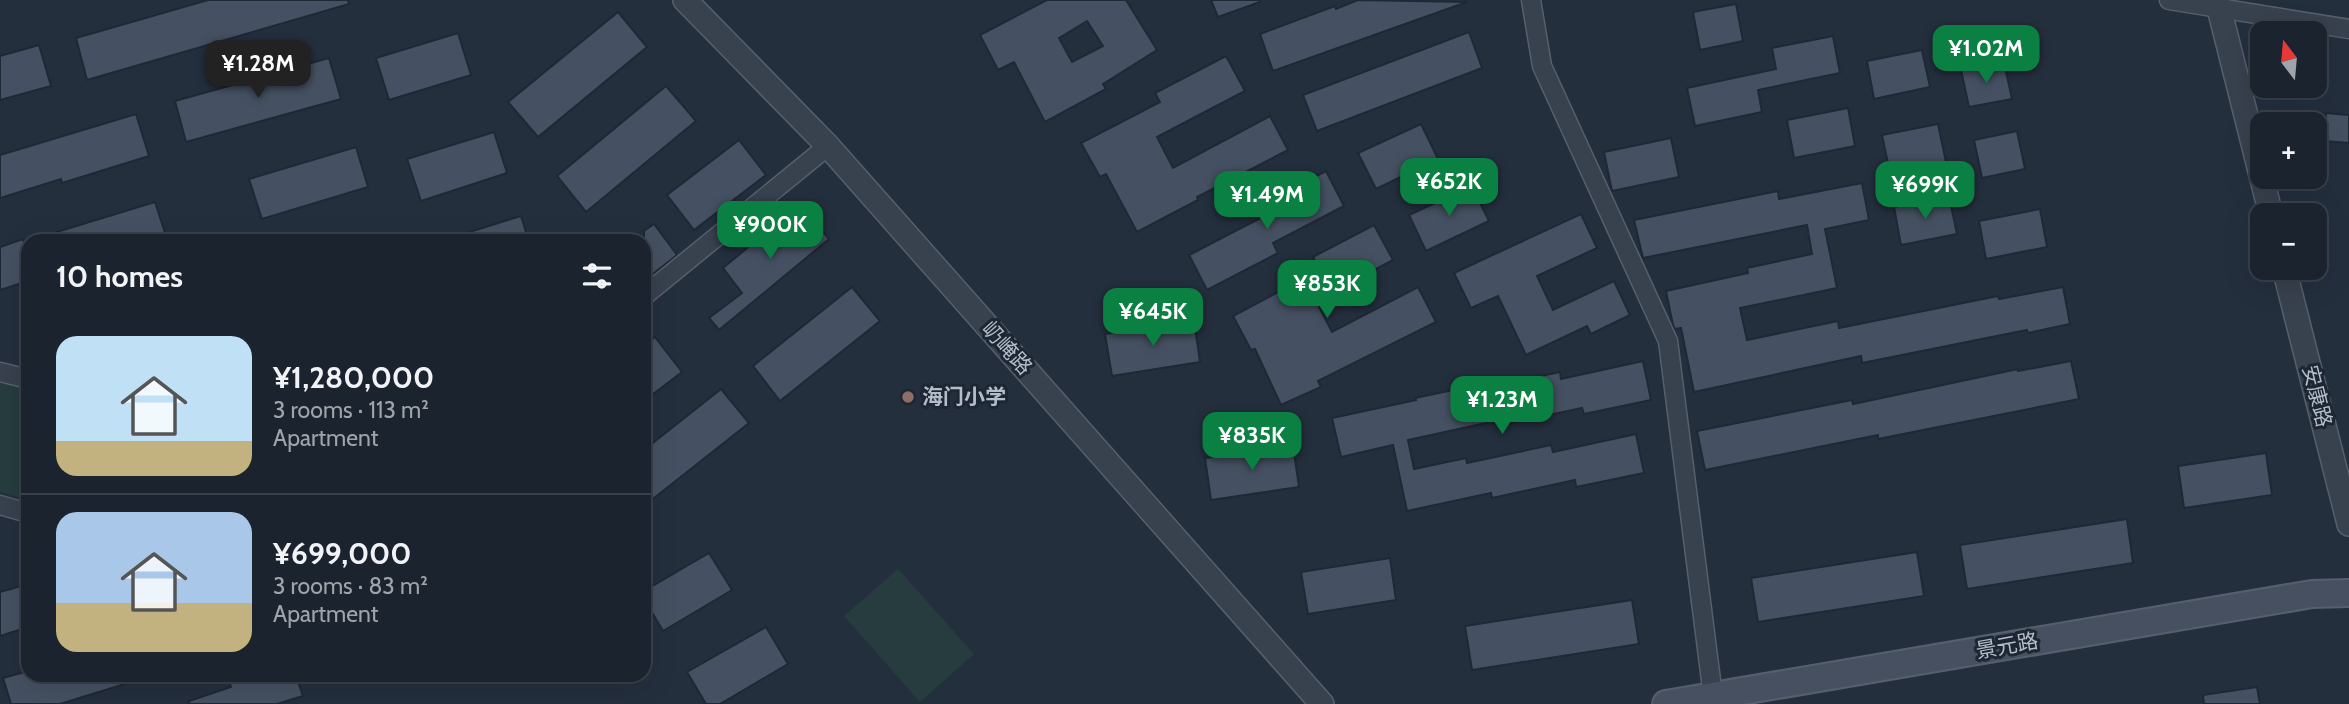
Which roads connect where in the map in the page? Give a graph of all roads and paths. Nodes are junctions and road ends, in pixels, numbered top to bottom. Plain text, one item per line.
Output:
1 (685, 0) edge
2 (1531, 0) edge
3 (2169, 0) edge
4 (2218, 5) edge
5 (2349, 29) edge
6 (828, 146) junction
7 (2268, 203) edge
8 (2287, 280) edge
9 (651, 290) edge
10 (0, 372) edge
11 (21, 377) edge
12 (0, 505) edge
13 (21, 511) edge
14 (2349, 524) edge
15 (2349, 593) edge
16 (1714, 700) edge
17 (1322, 704) edge
18 (1666, 704) edge

1 - 6 street, 屷崦路
2 - 16 street
3 - 4 street
4 - 5 street
4 - 7 street
6 - 9 street
6 - 17 street, 屷崦路
8 - 14 street, 安康路
10 - 11 street
12 - 13 street
15 - 16 main road, 景元路
16 - 18 main road, 景元路

